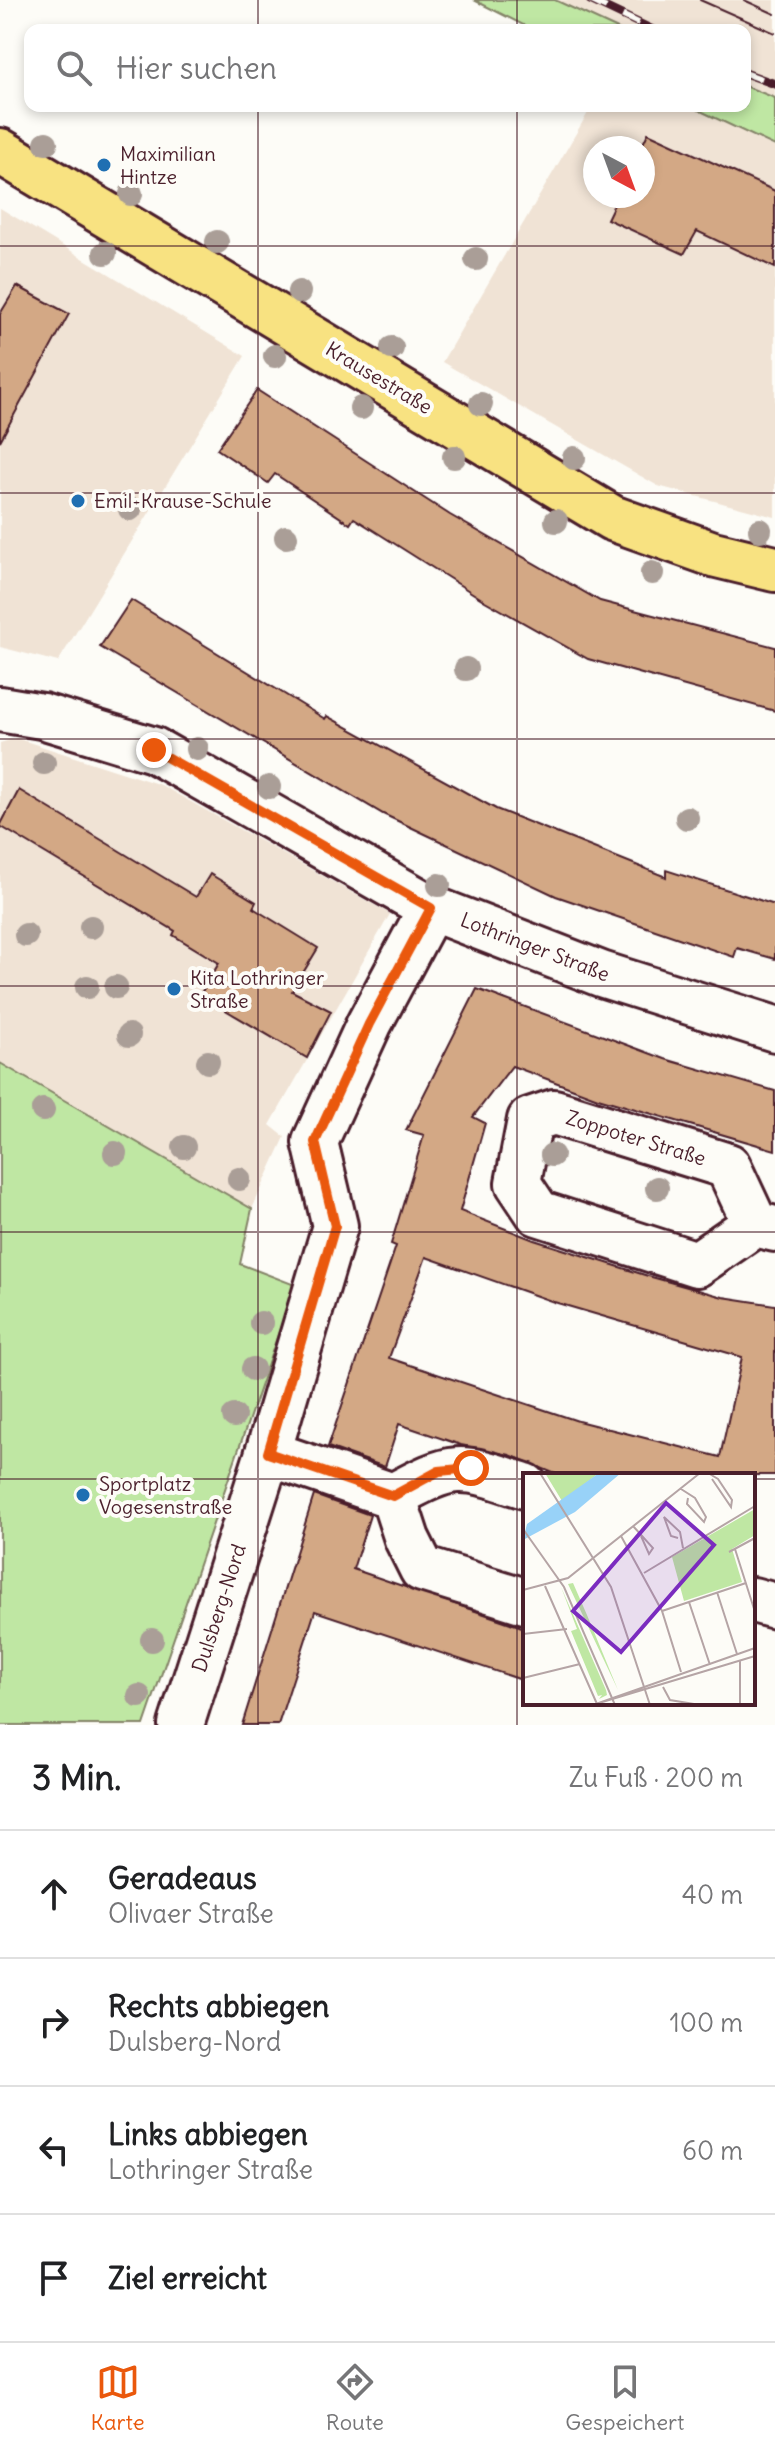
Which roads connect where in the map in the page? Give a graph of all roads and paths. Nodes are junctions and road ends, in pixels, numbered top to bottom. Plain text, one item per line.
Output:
1 (0, 151) edge
2 (775, 569) edge
3 (0, 709) edge
4 (431, 908) junction
5 (775, 1029) edge
6 (765, 1227) edge
7 (268, 1453) junction
8 (523, 1485) edge
9 (393, 1496) junction
10 (523, 1600) edge
11 (755, 1601) edge
12 (775, 1606) edge
13 (181, 1725) edge

1 - 2 main road, Krausestraße
3 - 4 street, Lothringer Straße
4 - 5 street, Lothringer Straße
4 - 7 street, Dulsberg-Nord
6 - 6 street, Zoppoter Straße
7 - 9 street
7 - 13 street, Dulsberg-Nord
8 - 9 street
9 - 10 street
11 - 12 street

